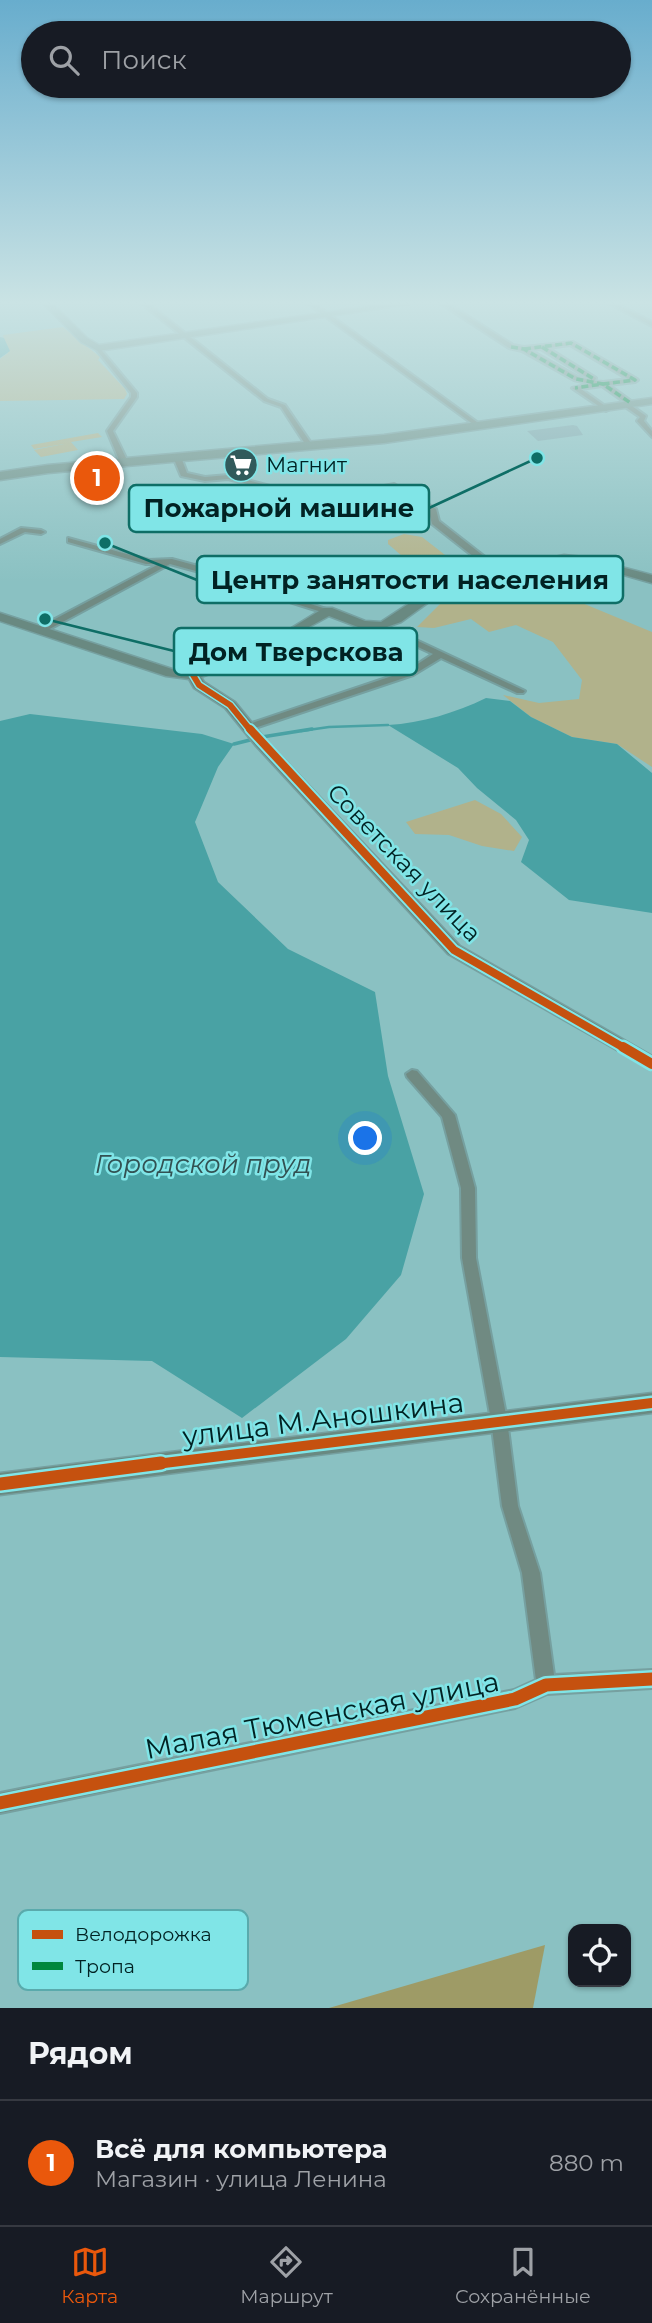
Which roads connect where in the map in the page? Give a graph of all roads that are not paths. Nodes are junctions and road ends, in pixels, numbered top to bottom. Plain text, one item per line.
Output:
1 (133, 395) edge
2 (259, 395) edge
3 (436, 395) edge
4 (585, 395) edge
5 (616, 395) edge
6 (652, 401) edge
7 (629, 405) junction
8 (606, 408) junction
9 (479, 426) junction
10 (652, 435) edge
11 (309, 446) junction
12 (177, 457) junction
13 (124, 462) junction
14 (0, 476) edge
15 (41, 532) dead end
16 (71, 540) dead end
17 (0, 542) edge
18 (169, 561) junction
19 (516, 575) junction
20 (652, 579) edge
21 (328, 611) junction
22 (0, 617) edge
23 (382, 626) junction
24 (41, 630) junction
25 (440, 654) junction
26 (193, 675) junction
27 (520, 691) dead end
28 (255, 735) junction
29 (652, 1064) edge
30 (412, 1074) dead end
31 (652, 1403) edge
32 (499, 1420) junction
33 (0, 1484) edge
34 (652, 1679) edge
35 (546, 1685) junction
36 (0, 1803) edge

1 - 13 street
2 - 11 street
3 - 9 street
4 - 8 street
5 - 7 street
6 - 7 main road
7 - 8 main road
7 - 10 street
8 - 9 main road
9 - 11 main road
11 - 12 main road
12 - 13 main road
12 - 19 street
13 - 14 main road
15 - 17 street
16 - 18 street
18 - 21 street
18 - 24 street
19 - 20 street
19 - 23 street
21 - 23 street
21 - 26 street
22 - 24 street
23 - 25 street
24 - 26 street
25 - 27 street
25 - 28 street
26 - 28 street, Советская улица
28 - 29 street, Советская улица
30 - 32 street
31 - 32 street, улица М.Аношкина
32 - 33 street, улица М.Аношкина
32 - 35 street
34 - 35 street, Малая Тюменская улица
35 - 36 street, Малая Тюменская улица

